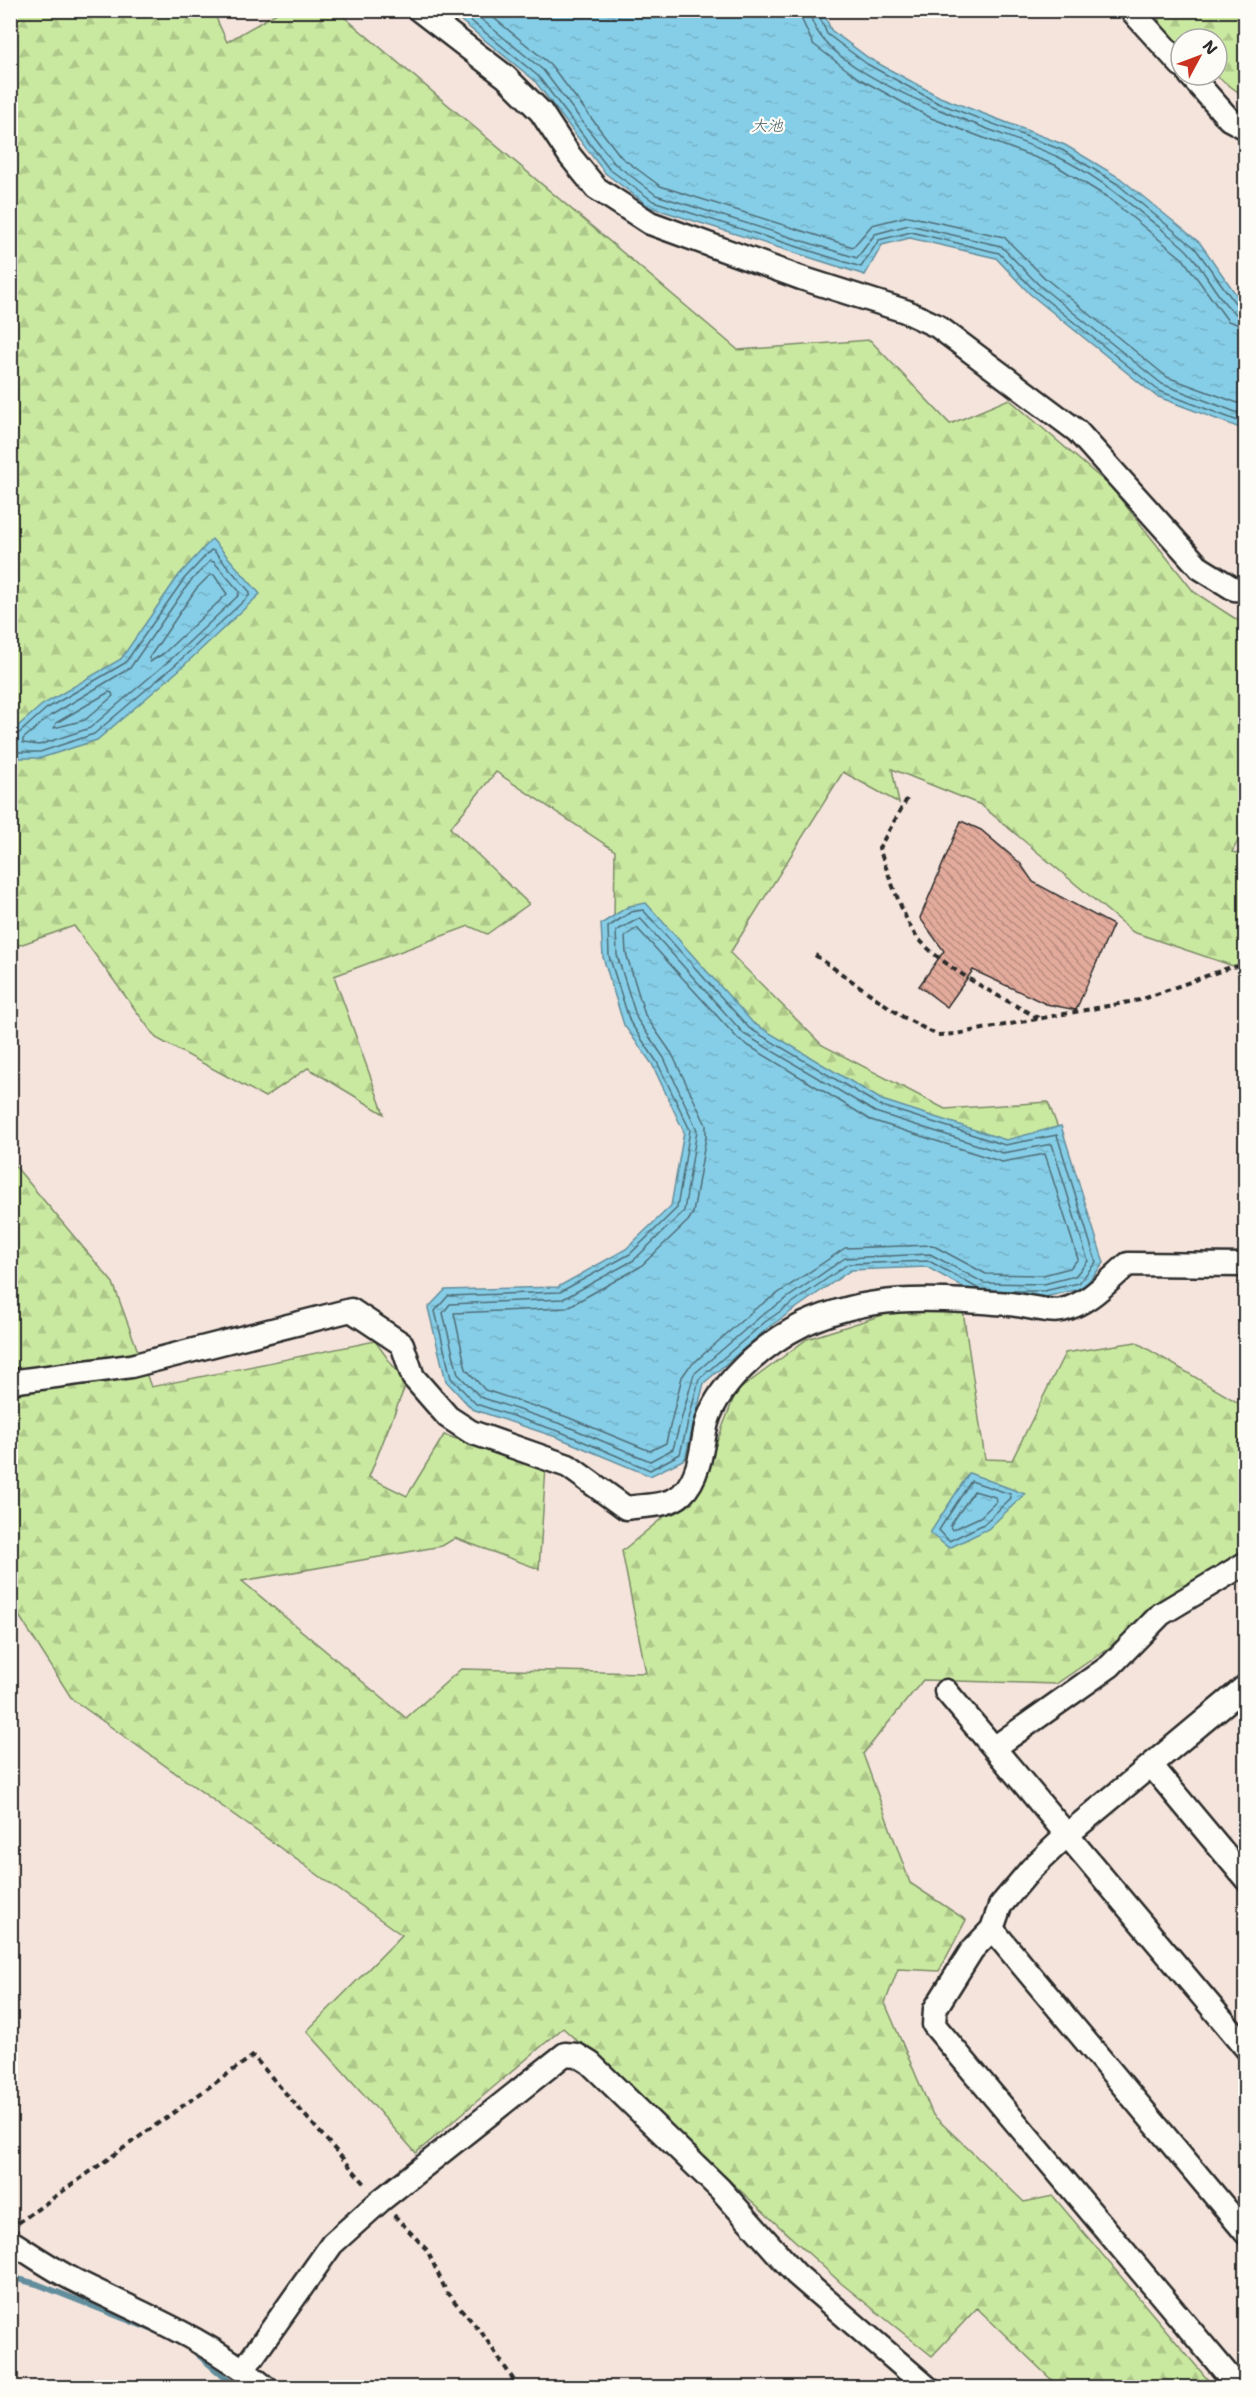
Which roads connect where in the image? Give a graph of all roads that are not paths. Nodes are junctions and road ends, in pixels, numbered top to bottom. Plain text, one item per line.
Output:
1 (419, 10) edge
2 (1131, 10) edge
3 (1169, 53) edge
4 (1201, 87) edge
5 (1245, 128) edge
6 (1245, 590) edge
7 (1245, 1265) edge
8 (10, 1382) edge
9 (1245, 1563) edge
10 (946, 1691) dead end
11 (1242, 1695) edge
12 (994, 1748) junction
13 (1151, 1765) junction
14 (1067, 1835) junction
15 (1245, 1879) edge
16 (992, 1929) junction
17 (1245, 2049) edge
18 (1245, 2233) edge
19 (10, 2241) edge
20 (244, 2369) junction
21 (266, 2388) edge
22 (928, 2388) edge
23 (1239, 2388) edge

1 - 6 street
2 - 3 street
4 - 5 street
7 - 8 street
9 - 12 street
10 - 12 street
11 - 13 street
12 - 14 street
13 - 14 street
13 - 15 street
14 - 16 street
14 - 17 street
16 - 18 street
16 - 23 street
19 - 20 street
20 - 21 street
20 - 22 street

